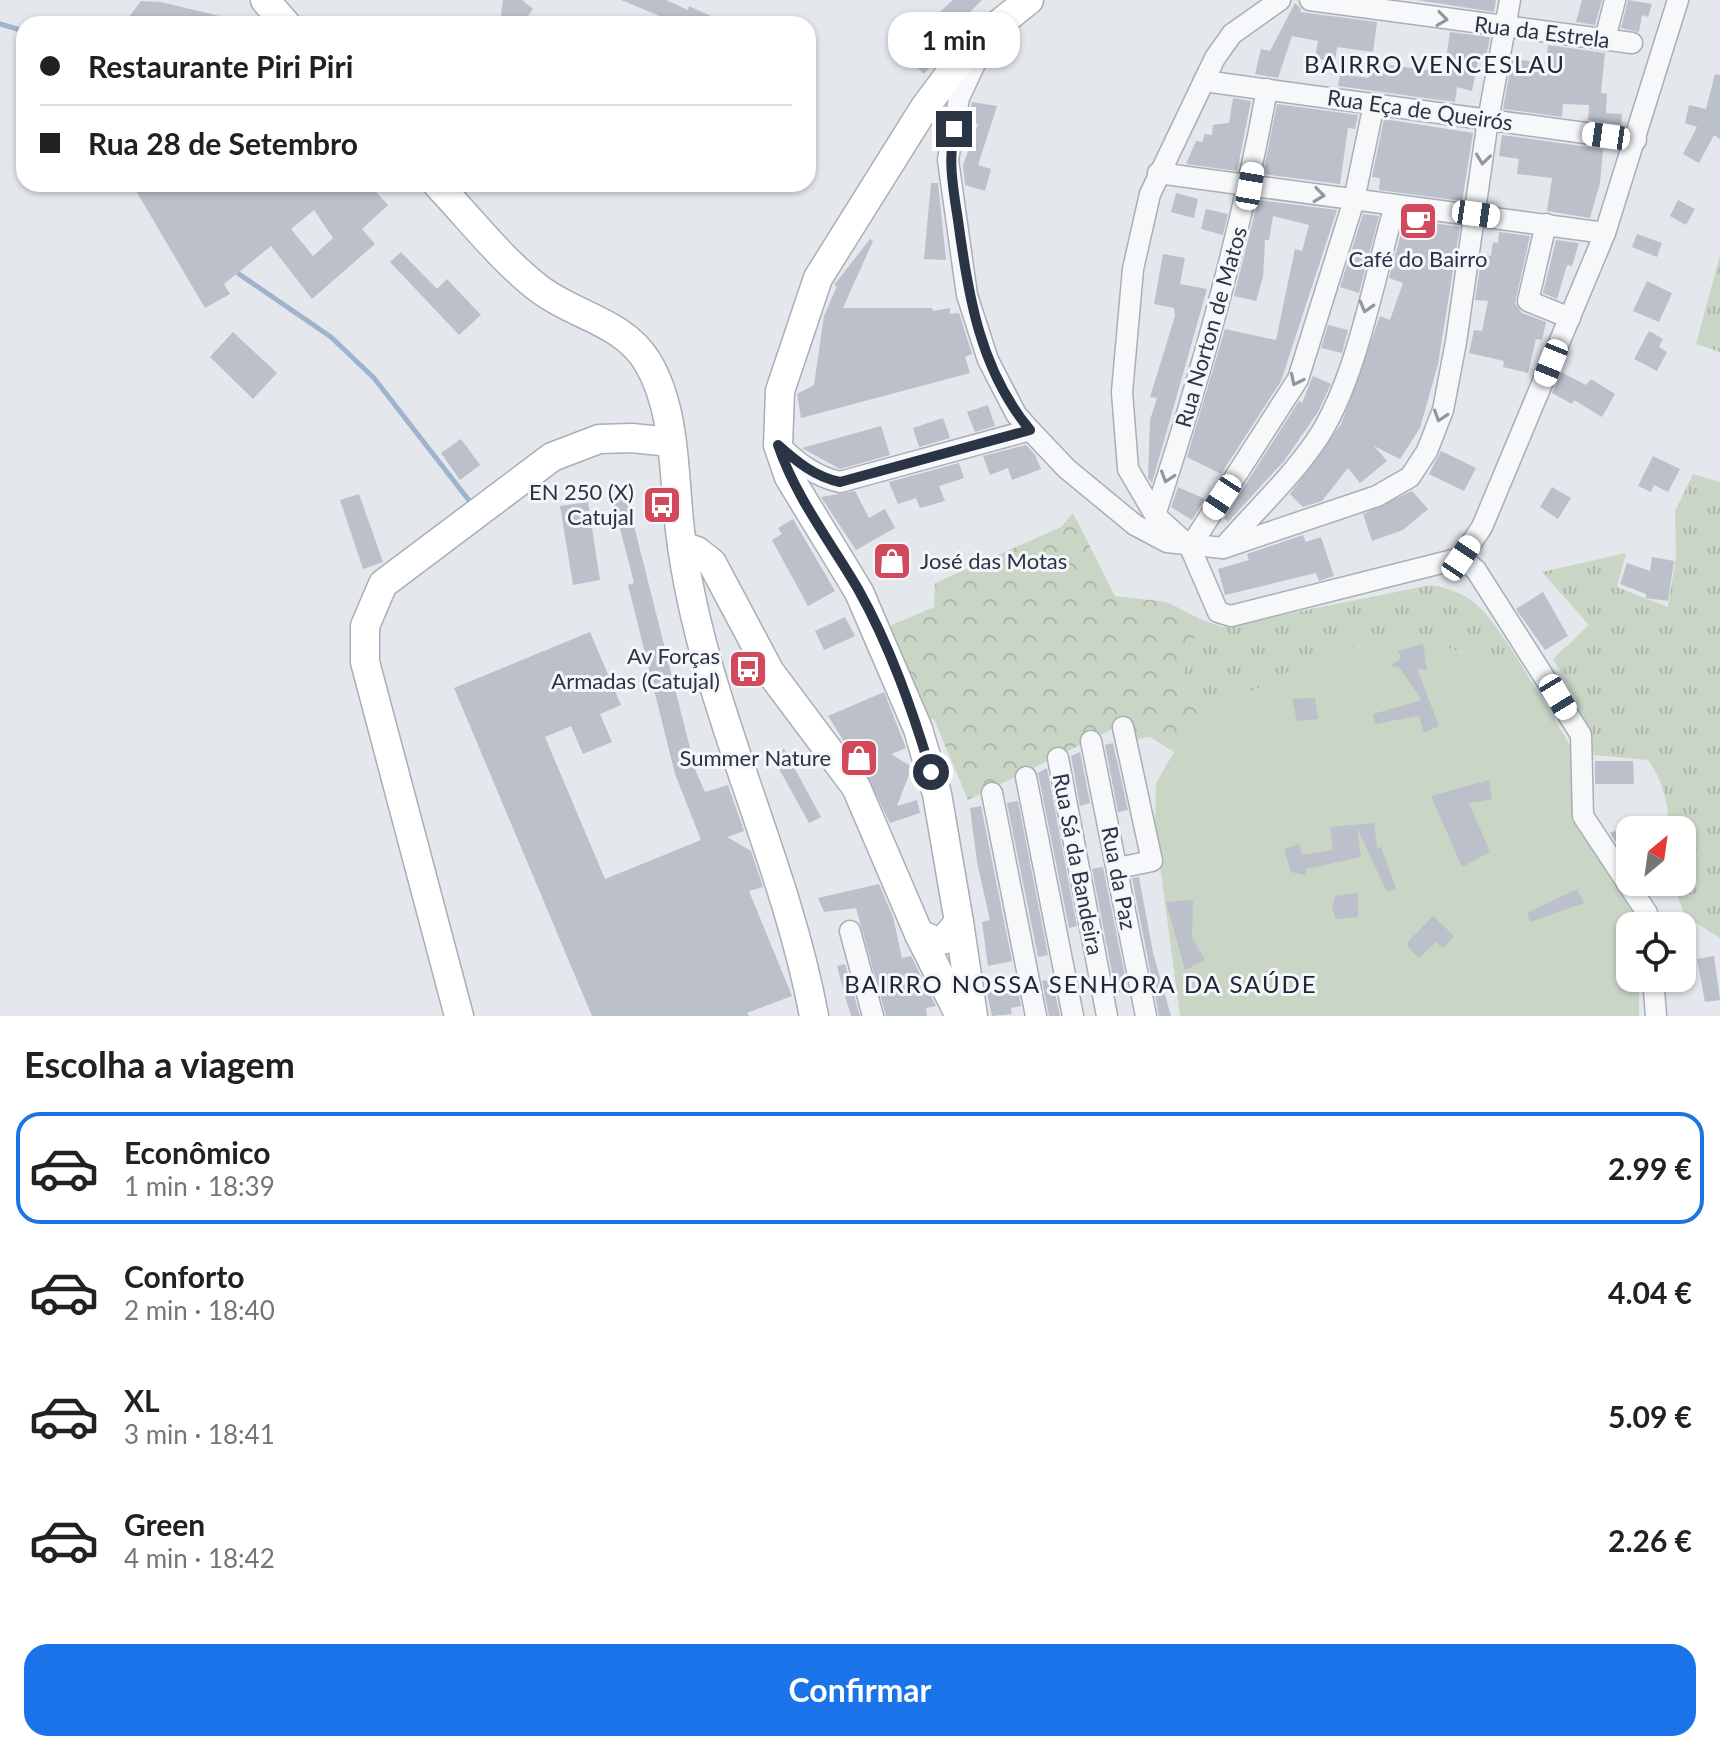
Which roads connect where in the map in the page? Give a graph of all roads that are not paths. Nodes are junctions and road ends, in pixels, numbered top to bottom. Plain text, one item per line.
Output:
1 (265, 0) edge
2 (1027, 0) edge
3 (1280, 0) edge
4 (1310, 0) edge
5 (1510, 0) edge
6 (1615, 0) edge
7 (1678, 0) edge
8 (1377, 5) edge
9 (279, 16) edge
10 (1503, 27) junction
11 (989, 33) junction
12 (1605, 39) junction
13 (1632, 43) dead end
14 (1204, 81) junction
15 (1267, 89) junction
16 (1374, 104) junction
17 (1488, 120) junction
18 (1636, 140) junction
19 (1158, 173) junction
20 (1250, 186) junction
21 (445, 192) edge
22 (1354, 200) junction
23 (1395, 205) junction
24 (1476, 214) junction
25 (1546, 224) junction
26 (1605, 233) junction
27 (1570, 318) junction
28 (1030, 430) junction
29 (670, 442) junction
30 (778, 445) junction
31 (1155, 515) junction
32 (682, 546) junction
33 (1190, 547) junction
34 (1223, 548) junction
35 (1461, 558) junction
36 (1123, 727) dead end
37 (1091, 741) dead end
38 (1058, 758) dead end
39 (1026, 777) dead end
40 (992, 793) dead end
41 (1118, 868) junction
42 (1646, 912) edge
43 (959, 922) junction
44 (850, 931) dead end
45 (919, 934) junction
46 (1654, 992) edge
47 (459, 1016) edge
48 (814, 1016) edge
49 (873, 1016) edge
50 (960, 1016) edge
51 (973, 1016) edge
52 (1036, 1016) edge
53 (1073, 1016) edge
54 (1107, 1016) edge
55 (1146, 1016) edge
56 (1656, 1016) edge

1 - 9 street
2 - 11 street
3 - 14 street
4 - 8 street, Rua da Estrela
5 - 10 street
6 - 12 street
7 - 18 street
8 -> 10 street, Rua da Estrela
10 - 12 street, Rua da Estrela
10 - 17 street
11 - 28 street
11 - 30 street
12 - 13 street, Rua da Estrela
14 - 15 street, Rua Eça de Queirós
14 - 19 street
15 - 16 street, Rua Eça de Queirós
15 - 20 street, Rua Norton de Matos
16 - 17 street, Rua Eça de Queirós
16 - 22 street
17 - 18 street, Rua Eça de Queirós
17 -> 24 street
18 - 26 street
19 - 20 street
19 - 31 street
20 -> 22 street
20 -> 31 street, Rua Norton de Matos
21 - 29 street
22 - 23 street
22 -> 33 street
23 - 24 street
23 -> 34 street
24 - 25 street
24 -> 34 street
25 - 26 street
25 - 27 street
26 - 27 street
27 - 35 street
28 - 30 street
28 - 33 street
29 - 32 street
29 - 47 street
30 - 43 street
31 - 33 street
32 - 45 street
32 - 48 street
33 - 34 street
33 - 35 street
35 - 42 street
36 - 41 street
37 - 41 street, Rua da Paz
38 - 54 street, Rua Sá da Bandeira
39 - 53 street
40 - 52 street
41 - 55 street, Rua da Paz
43 - 45 street
43 - 51 street
44 - 49 street
45 - 50 street
46 - 56 street

